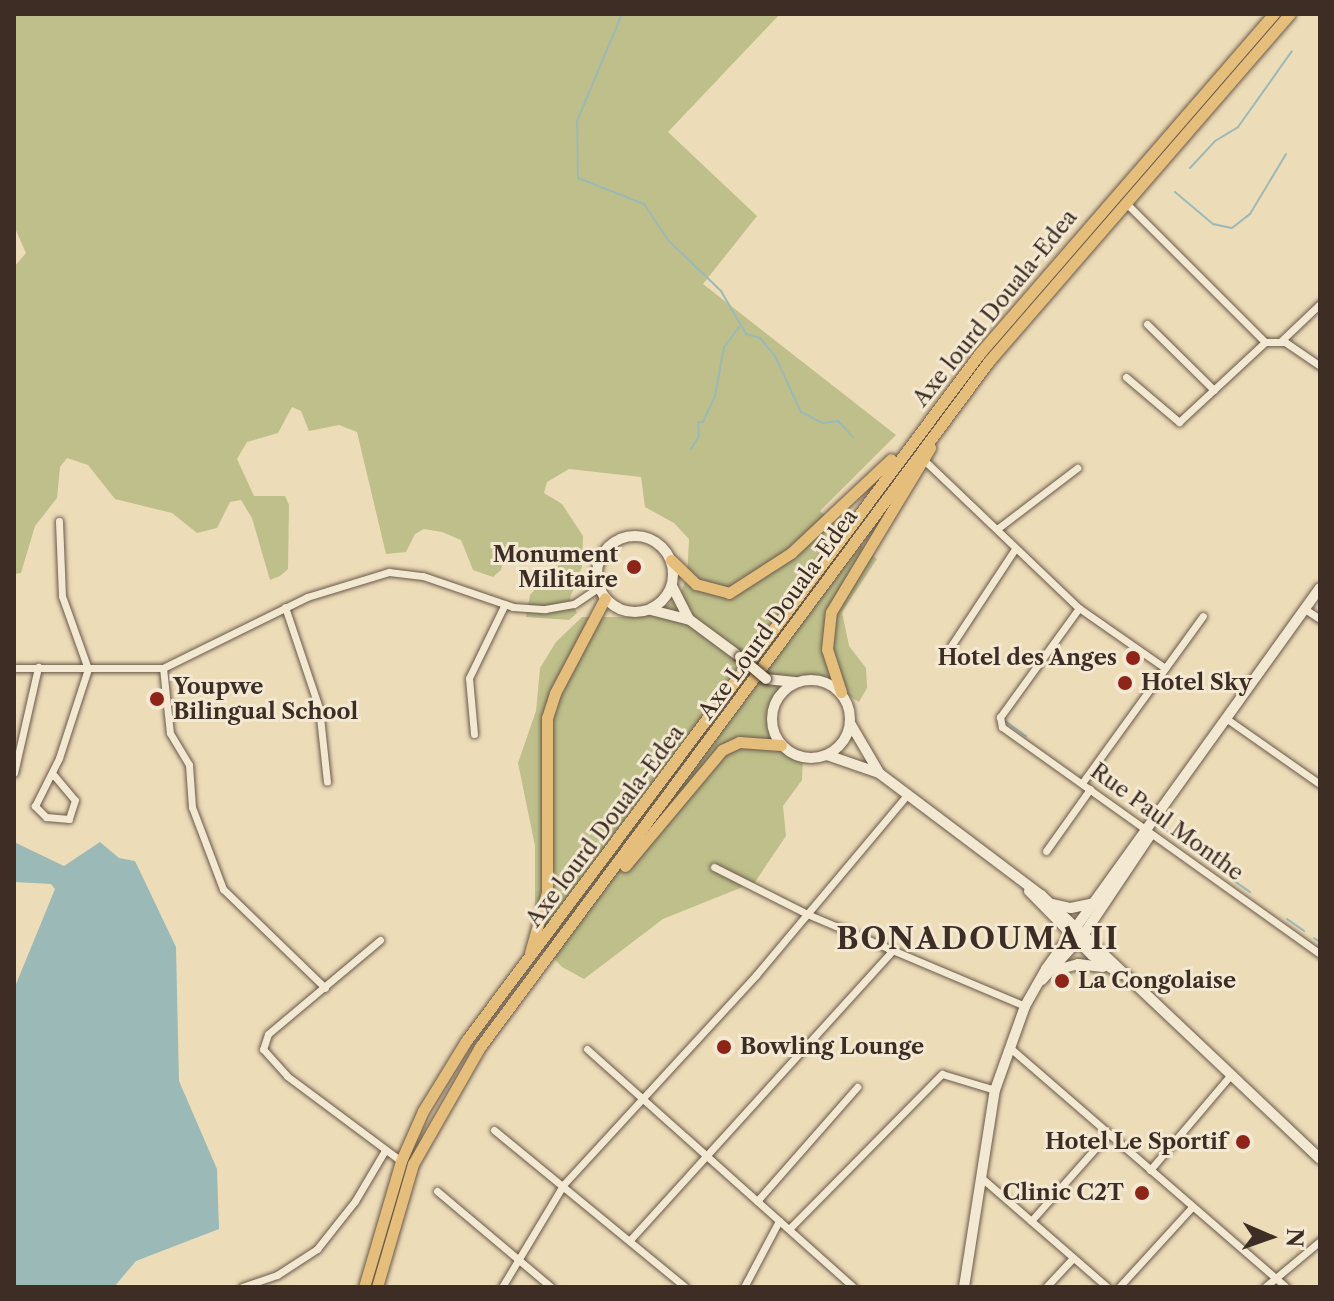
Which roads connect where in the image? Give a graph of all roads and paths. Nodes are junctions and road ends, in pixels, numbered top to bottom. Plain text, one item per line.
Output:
1 (1274, 14) edge
2 (1293, 14) edge
3 (1125, 202) junction
4 (1320, 304) edge
5 (1147, 324) dead end
6 (1281, 341) junction
7 (1265, 342) junction
8 (1320, 366) edge
9 (1126, 377) dead end
10 (1214, 390) junction
11 (927, 421) junction
12 (938, 430) junction
13 (925, 461) junction
14 (1077, 468) dead end
15 (59, 521) dead end
16 (997, 529) junction
17 (1015, 549) junction
18 (671, 560) junction
19 (672, 586) junction
20 (1320, 588) edge
21 (602, 593) junction
22 (505, 604) junction
23 (285, 607) junction
24 (1079, 608) junction
25 (1305, 609) junction
26 (651, 610) junction
27 (1203, 616) dead end
28 (1320, 619) edge
29 (690, 620) junction
30 (951, 646) dead end
31 (38, 667) junction
32 (14, 668) edge
33 (163, 668) junction
34 (1165, 668) junction
35 (88, 669) junction
36 (766, 679) junction
37 (795, 682) junction
38 (841, 692) junction
39 (775, 705) junction
40 (1227, 719) junction
41 (850, 723) junction
42 (474, 734) dead end
43 (781, 745) junction
44 (827, 755) junction
45 (14, 773) edge
46 (52, 773) junction
47 (879, 773) junction
48 (327, 782) dead end
49 (1082, 783) junction
50 (1320, 784) edge
51 (1090, 789) junction
52 (907, 795) junction
53 (1149, 831) junction
54 (1046, 851) dead end
55 (714, 867) dead end
56 (1029, 891) junction
57 (1048, 902) junction
58 (1094, 903) junction
59 (586, 907) junction
60 (807, 914) junction
61 (1077, 935) junction
62 (380, 940) dead end
63 (892, 951) junction
64 (1320, 954) edge
65 (1105, 967) junction
66 (1054, 971) junction
67 (520, 974) junction
68 (1120, 974) junction
69 (1042, 980) junction
70 (325, 988) junction
71 (1025, 1006) junction
72 (1008, 1046) junction
73 (587, 1049) dead end
74 (1228, 1078) junction
75 (857, 1087) dead end
76 (995, 1090) junction
77 (641, 1097) junction
78 (494, 1130) dead end
79 (1108, 1134) junction
80 (384, 1152) junction
81 (706, 1155) junction
82 (1320, 1159) edge
83 (401, 1161) junction
84 (1150, 1170) junction
85 (984, 1180) junction
86 (564, 1184) junction
87 (437, 1191) dead end
88 (757, 1201) junction
89 (1192, 1207) junction
90 (779, 1221) junction
91 (1031, 1221) junction
92 (789, 1229) junction
93 (630, 1240) junction
94 (1320, 1241) edge
95 (518, 1257) junction
96 (1073, 1258) junction
97 (1275, 1279) junction
98 (844, 1284) edge
99 (242, 1287) edge
100 (364, 1287) edge
101 (377, 1287) edge
102 (502, 1287) edge
103 (551, 1287) edge
104 (685, 1287) edge
105 (744, 1287) edge
106 (853, 1287) edge
107 (964, 1287) edge
108 (1046, 1287) edge
109 (1107, 1287) edge
110 (1119, 1287) edge
111 (1265, 1287) edge
112 (1286, 1287) edge

1 - 11 highway, Axe lourd Douala-Edea
2 - 3 highway, Axe Lourd Douala-Edea
3 - 7 street
3 - 12 highway, Axe Lourd Douala-Edea
4 - 6 street
5 - 10 street
6 - 7 street
6 - 8 street
7 - 10 street
9 - 10 street
11 - 18 highway
11 - 67 highway, Axe lourd Douala-Edea
12 - 13 highway
12 - 59 highway, Axe Lourd Douala-Edea
13 - 16 street
13 - 38 highway
14 - 16 street
15 - 35 street
16 - 17 street
17 - 24 street
17 - 30 street
18 - 19 main road
18 - 21 main road
19 - 26 main road
19 - 29 main road
20 - 25 main road
21 - 22 street
21 - 26 main road
21 - 67 highway
22 - 23 street
22 - 42 street
23 - 33 street
23 - 48 street
24 - 34 street
24 - 49 street, Rue Paul Monthe
25 - 28 street
25 - 40 main road
26 - 29 main road
27 - 34 street
29 - 36 main road, bridge
31 - 32 street
31 - 35 street
31 - 45 street
33 - 35 street
33 - 70 street
34 - 49 street
35 - 46 street
36 - 37 main road
36 - 39 main road
37 - 38 main road
37 - 39 main road
38 - 41 main road
39 - 43 main road
40 - 50 street
40 - 53 main road
41 - 44 main road
41 - 47 main road
43 - 44 main road
43 - 59 highway
44 - 47 main road
46 - 46 street
47 - 52 main road
49 - 51 street, Rue Paul Monthe
51 - 53 street, Rue Paul Monthe
51 - 54 street
52 - 56 main road
52 - 60 street
53 - 58 main road
53 - 61 main road
53 - 64 street, Rue Paul Monthe
55 - 60 street
56 - 57 main road
56 - 61 main road
57 - 58 main road
57 - 61 main road
58 - 61 main road
59 - 101 highway, Axe Lourd Douala-Edea
60 - 63 street
60 - 77 street
61 - 65 main road
61 - 66 main road
61 - 68 main road
61 - 69 main road
62 - 70 street
63 - 71 street
63 - 81 street
65 - 66 main road
65 - 68 main road
66 - 69 main road
67 - 83 highway, Axe lourd Douala-Edea
68 - 74 main road
69 - 71 main road
70 - 80 street
71 - 72 main road
72 - 76 main road
72 - 79 street
73 - 77 street
74 - 82 main road
74 - 84 street
75 - 88 street
76 - 85 main road
76 - 92 street
77 - 81 street
77 - 86 street
78 - 86 street
79 - 84 street
79 - 91 street
80 - 83 street
80 - 99 street
81 - 88 street
81 - 93 street
83 - 100 highway, Axe lourd Douala-Edea
84 - 89 street
85 - 91 street
85 - 107 main road
86 - 93 street
86 - 95 street
87 - 95 street
88 - 90 street
89 - 97 street
89 - 110 street
90 - 92 street
90 - 105 street
91 - 96 street
92 - 98 street
93 - 104 street
94 - 97 street
95 - 102 street
95 - 103 street
96 - 108 street
96 - 109 street
97 - 111 street
97 - 112 street
98 - 106 street

